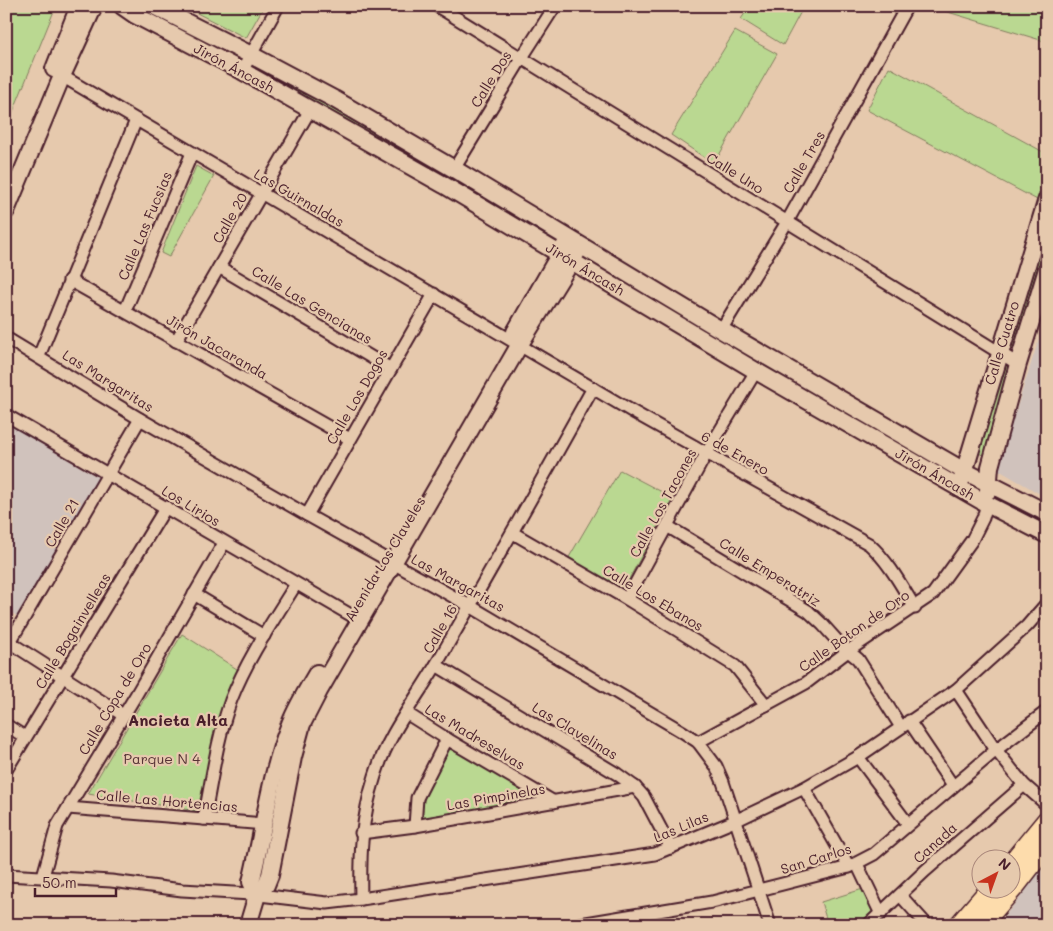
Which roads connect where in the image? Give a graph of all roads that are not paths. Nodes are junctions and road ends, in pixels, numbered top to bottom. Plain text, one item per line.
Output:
1 (79, 6) edge
2 (94, 6) edge
3 (122, 6) edge
4 (154, 6) edge
5 (278, 6) edge
6 (437, 6) edge
7 (555, 6) edge
8 (908, 6) edge
9 (251, 55) junction
10 (521, 59) junction
11 (242, 71) junction
12 (62, 76) junction
13 (310, 110) junction
14 (136, 120) junction
15 (192, 153) junction
16 (454, 169) junction
17 (6, 186) edge
18 (262, 193) junction
19 (1047, 199) edge
20 (6, 211) edge
21 (787, 222) junction
22 (574, 242) junction
23 (565, 258) junction
24 (219, 267) junction
25 (1047, 269) edge
26 (69, 280) junction
27 (434, 294) junction
28 (125, 311) junction
29 (721, 330) junction
30 (6, 338) edge
31 (176, 342) junction
32 (516, 342) junction
33 (999, 353) junction
34 (39, 356) junction
35 (1018, 364) junction
36 (391, 369) junction
37 (756, 371) junction
38 (593, 388) junction
39 (6, 415) edge
40 (140, 419) junction
41 (350, 439) junction
42 (706, 454) junction
43 (964, 471) junction
44 (108, 473) junction
45 (988, 483) junction
46 (960, 488) junction
47 (987, 504) junction
48 (166, 508) junction
49 (1047, 513) edge
50 (307, 515) junction
51 (667, 526) junction
52 (513, 532) junction
53 (1047, 535) edge
54 (224, 543) junction
55 (390, 562) junction
56 (296, 584) junction
57 (194, 594) junction
58 (627, 598) junction
59 (1047, 602) edge
60 (470, 606) junction
61 (914, 608) junction
62 (356, 618) junction
63 (264, 636) junction
64 (8, 641) edge
65 (848, 651) junction
66 (436, 665) junction
67 (63, 678) junction
68 (956, 690) junction
69 (766, 705) junction
70 (1047, 711) edge
71 (406, 713) junction
72 (123, 715) junction
73 (905, 724) junction
74 (6, 725) edge
75 (25, 737) junction
76 (447, 740) junction
77 (698, 742) junction
78 (996, 750) junction
79 (858, 757) junction
80 (6, 770) edge
81 (1024, 785) junction
82 (953, 786) junction
83 (635, 787) junction
84 (804, 788) junction
85 (554, 802) junction
86 (1047, 805) edge
87 (68, 808) junction
88 (204, 819) junction
89 (737, 820) junction
90 (1047, 820) edge
91 (264, 824) junction
92 (908, 824) junction
93 (415, 826) junction
94 (361, 833) junction
95 (1047, 845) edge
96 (672, 848) junction
97 (1020, 853) edge
98 (853, 865) junction
99 (6, 875) edge
100 (43, 876) junction
101 (758, 891) junction
102 (257, 895) junction
103 (900, 896) junction
104 (982, 898) edge
105 (361, 899) junction
106 (881, 914) junction
107 (248, 925) edge
108 (574, 925) edge
109 (770, 925) edge
110 (868, 925) edge
111 (927, 925) edge
112 (959, 925) edge
113 (981, 925) edge

1 - 17 main road
2 - 12 main road
3 - 11 main road, Jirón Áncash
4 - 9 main road, Jirón Áncash
5 - 9 street
6 - 10 street, Calle Uno
7 - 10 street, Calle Dos
8 - 21 street, Calle Tres
9 - 11 street
9 - 16 main road, Jirón Áncash
10 - 16 street, Calle Dos
10 - 21 street, Calle Uno
11 - 13 main road, Jirón Áncash
12 - 14 street, Las Guirnaldas
12 - 20 main road
13 - 18 street, Calle 20
13 - 23 main road, Jirón Áncash
14 - 15 street, Las Guirnaldas
14 - 26 street
15 - 18 street, Las Guirnaldas
15 - 28 street, Calle Las Fucsias
16 - 22 main road, Jirón Áncash
18 - 24 street, Calle 20
18 - 27 street, Las Guirnaldas
19 - 33 main road, Calle Cuatro
21 - 29 street, Calle Tres
21 - 33 street, Calle Uno
22 - 23 main road, Avenida Los Claveles
22 - 29 main road, Jirón Áncash
23 - 32 main road, Avenida Los Claveles
23 - 37 main road, Jirón Áncash
24 - 31 street, Calle 20
24 - 36 street, Calle Las Gencianas
25 - 35 main road, Calle Cuatro
26 - 28 street, Jirón Jacaranda
26 - 34 street
27 - 32 street, Las Guirnaldas
27 - 36 street, Calle Los Dogos
28 - 31 street, Jirón Jacaranda
29 - 43 main road, Jirón Áncash
30 - 34 street, Las Margaritas
31 - 41 street, Jirón Jacaranda
32 - 38 street, 6 de Enero
32 - 55 main road, Avenida Los Claveles
33 - 35 street, Calle Uno
33 - 43 main road, Calle Cuatro
34 - 40 street, Las Margaritas
35 - 45 main road, Calle Cuatro
36 - 41 street, Calle Los Dogos
37 - 42 street, Calle Los Tacones
37 - 46 main road, Jirón Áncash
38 - 42 street, 6 de Enero
38 - 52 street, Calle 16
39 - 44 street, Los Lirios
40 - 44 street, Calle 21
40 - 50 street, Las Margaritas
41 - 50 street, Calle Los Dogos
42 - 51 street, Calle Los Tacones
42 - 61 street, 6 de Enero
43 - 45 main road, Jirón Áncash
43 - 46 main road, Calle Cuatro
44 - 48 street, Los Lirios
44 - 64 street, Calle 21
45 - 47 main road, Calle Cuatro
45 - 49 main road, Jirón Áncash
46 - 47 main road, Jirón Áncash
47 - 53 main road, Jirón Áncash
47 - 61 street, Calle Boton de Oro
48 - 54 street, Los Lirios
48 - 67 street, Calle Bogainvelleas
50 - 55 street, Las Margaritas
51 - 58 street, Calle Los Tacones
51 - 65 street, Calle Emperatriz
52 - 58 street, Calle Los Ebanos
52 - 60 street, Calle 16
54 - 56 street, Los Lirios
54 - 57 street, Calle Copa de Oro
55 - 60 street, Las Margaritas
55 - 62 main road, Avenida Los Claveles
56 - 62 street, Los Lirios
56 - 63 street
57 - 63 street
57 - 72 street, Calle Copa de Oro
58 - 69 street, Calle Los Ebanos
59 - 68 street, Las Lilas
60 - 66 street, Calle 16
60 - 77 street, Las Margaritas
61 - 65 street, Calle Boton de Oro
62 - 91 main road, Avenida Los Claveles
62 - 102 main road, Avenida Los Claveles
63 - 88 street
64 - 67 street
65 - 69 street, Calle Boton de Oro
65 - 73 street, Calle Emperatriz
66 - 71 street, Calle 16
66 - 83 street, Las Clavelinas
67 - 72 street
67 - 75 street, Calle Bogainvelleas
68 - 73 street, Las Lilas
68 - 78 street
69 - 77 street, Calle Boton de Oro
70 - 78 street, San Carlos
71 - 76 street, Las Madreselvas
71 - 94 street, Calle 16
72 - 87 street, Calle Copa de Oro
73 - 79 street, Las Lilas
73 - 82 street, Calle Emperatriz
74 - 75 street
75 - 80 street, Calle Bogainvelleas
76 - 85 street, Las Madreselvas
76 - 93 street
77 - 89 street, Las Margaritas
78 - 81 street
78 - 82 street, San Carlos
79 - 84 street, Las Lilas
79 - 92 street
81 - 86 street
81 - 103 street, Canada
82 - 92 street, San Carlos
83 - 85 street, Las Pimpinelas
83 - 96 street, Las Clavelinas
84 - 89 street, Las Lilas
84 - 98 street
85 - 93 street, Las Pimpinelas
87 - 88 street, Calle Las Hortencias
87 - 100 street, Calle Copa de Oro
88 - 91 street, Calle Las Hortencias
89 - 96 street, Las Lilas
89 - 101 street, Las Margaritas
90 - 97 main road
91 - 102 main road, Avenida Los Claveles
92 - 98 street, San Carlos
93 - 94 street, Las Pimpinelas
94 - 105 street, Calle 16
95 - 113 main road
96 - 105 street, Las Lilas
98 - 101 street, San Carlos
98 - 106 street
99 - 100 street, Las Lilas
100 - 102 street, Las Lilas
101 - 108 street, San Carlos
101 - 109 street, Las Margaritas
102 - 105 street, Las Lilas
102 - 107 main road, Avenida Los Claveles
103 - 106 street, Canada
103 - 111 street
104 - 112 main road
106 - 110 street, Canada

